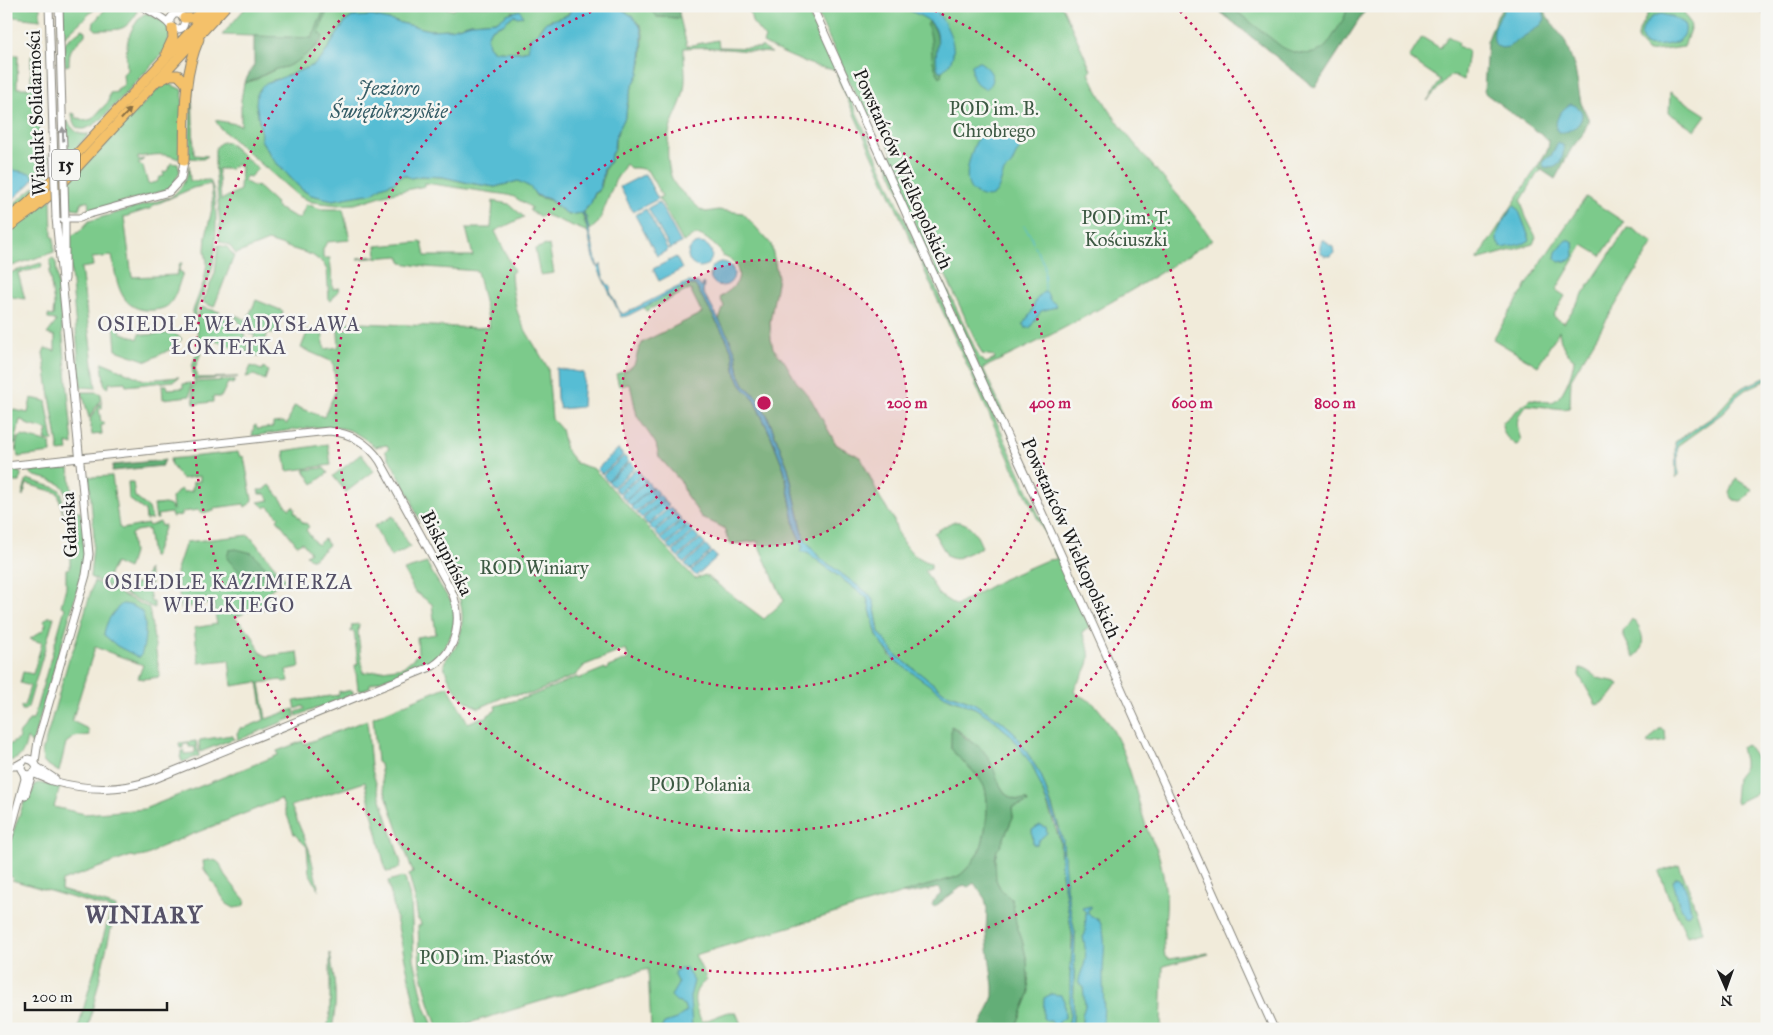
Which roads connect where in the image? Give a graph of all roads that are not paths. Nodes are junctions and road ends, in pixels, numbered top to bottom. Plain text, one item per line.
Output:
1 (49, 6) edge
2 (59, 6) edge
3 (210, 6) edge
4 (214, 6) edge
5 (226, 6) edge
6 (812, 6) edge
7 (1759, 6) edge
8 (144, 8) edge
9 (1767, 11) edge
10 (172, 16) junction
11 (184, 18) junction
12 (171, 26) junction
13 (202, 32) junction
14 (153, 72) junction
15 (187, 86) junction
16 (148, 91) junction
17 (184, 161) joint
18 (56, 218) junction
19 (65, 218) junction
20 (6, 220) edge
21 (6, 229) edge
22 (65, 302) junction
23 (80, 459) junction
24 (6, 466) edge
25 (6, 766) edge
26 (32, 767) junction
27 (6, 770) edge
28 (23, 772) junction
29 (18, 809) junction
30 (6, 848) edge
31 (1274, 1029) edge

1 - 18 street, Wiadukt Solidarności, bridge
19 -> 2 street, Wiadukt Solidarności, bridge
3 - 11 main road
4 - 14 main road, 15
5 - 13 main road, 15
6 - 31 street, Powstańców Wielkopolskich
7 - 9 main road
8 - 10 street
8 - 12 street
10 - 11 street
10 - 12 street
11 - 12 street
12 - 14 main road
13 - 15 main road
13 - 16 main road, 15
14 - 20 main road, 15
15 - 16 main road
15 - 17 main road
21 -> 16 main road, 15
17 - 19 street
18 - 19 street, bridge
18 - 22 street, Gdańska
19 - 22 street, Gdańska
22 - 23 street, Gdańska
23 - 24 street
23 - 26 street, Gdańska
23 - 26 street, Biskupińska
25 - 26 street
26 - 28 street, Gdańska
26 - 28 street
26 - 29 street, Gdańska
27 - 28 street
28 - 29 street, Gdańska
29 - 30 street, Gdańska

